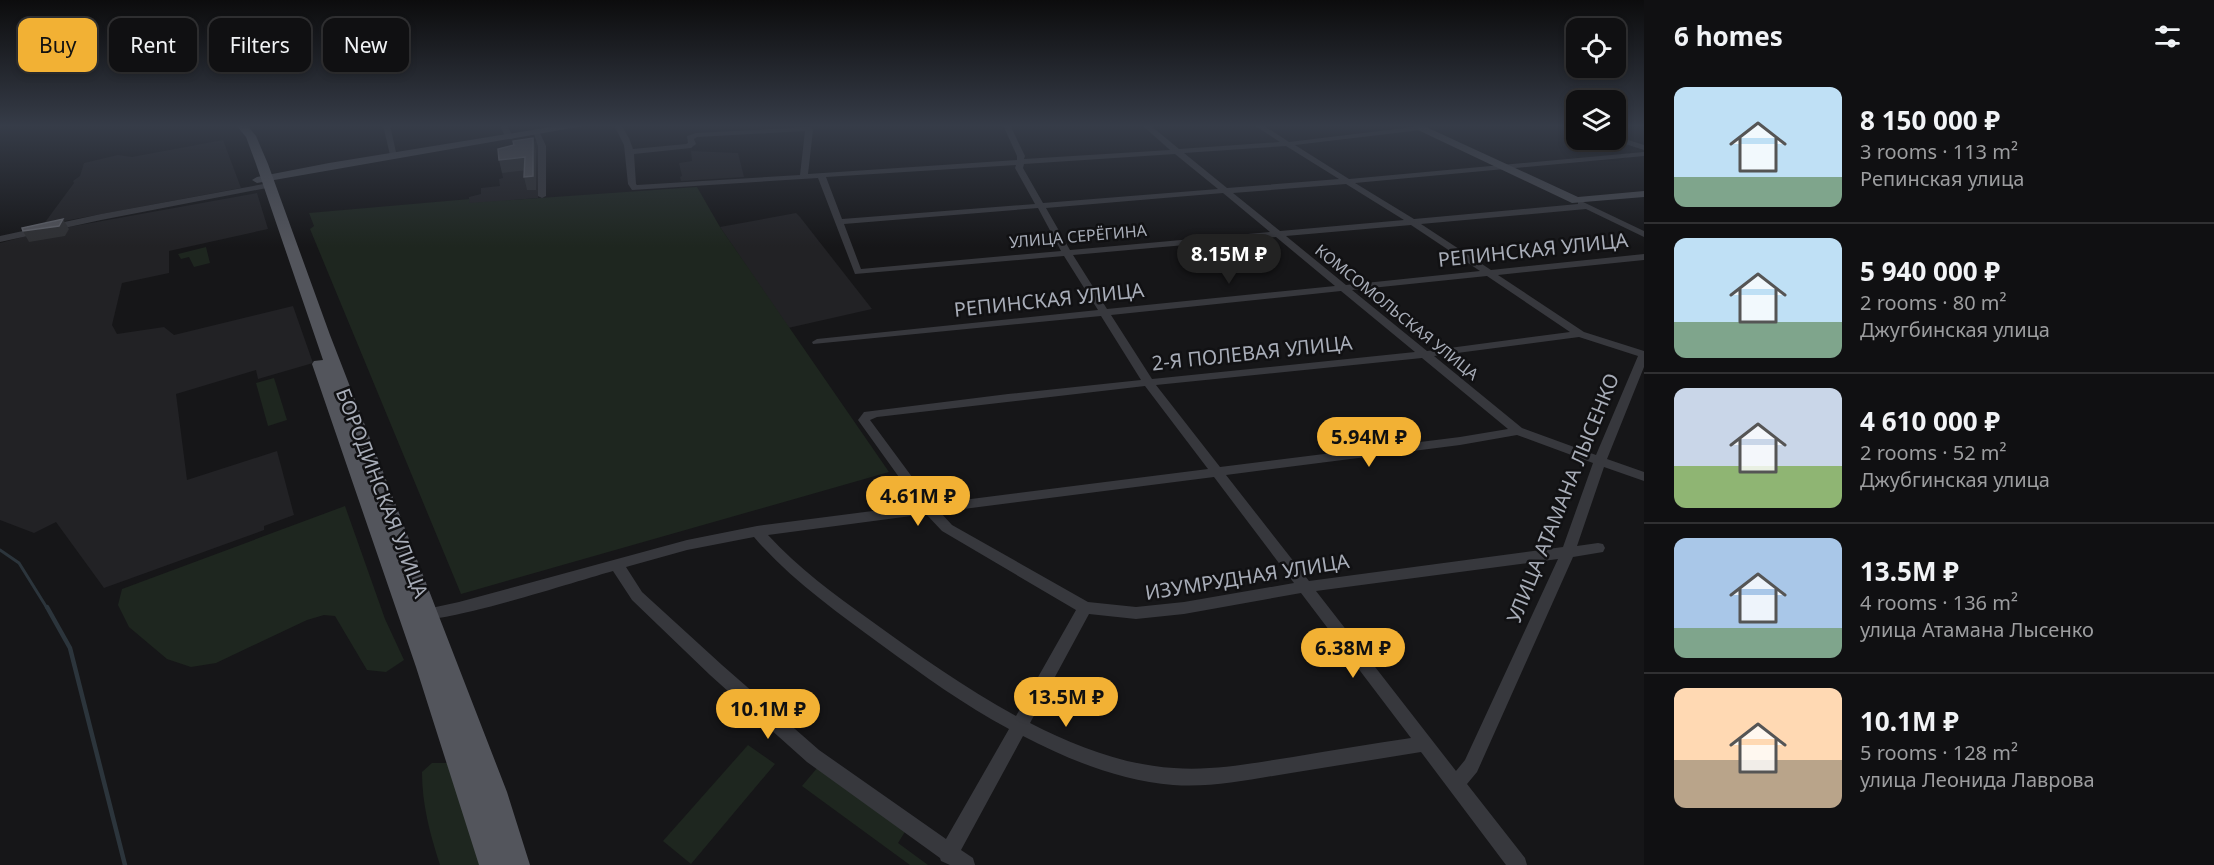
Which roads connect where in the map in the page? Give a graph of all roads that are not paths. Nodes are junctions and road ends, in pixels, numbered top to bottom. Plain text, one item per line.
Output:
1 (255, 165) edge
2 (262, 165) edge
3 (265, 165) edge
4 (333, 165) edge
5 (542, 165) edge
6 (631, 165) edge
7 (803, 165) edge
8 (976, 165) edge
9 (1019, 165) edge
10 (1194, 165) edge
11 (1322, 165) edge
12 (1500, 165) edge
13 (1521, 165) edge
14 (329, 166) junction
15 (1503, 167) junction
16 (822, 177) junction
17 (804, 178) junction
18 (1348, 181) junction
19 (264, 184) junction
20 (1226, 192) junction
21 (1644, 194) edge
22 (542, 196) dead end
23 (1576, 201) junction
24 (1040, 206) junction
25 (1587, 206) junction
26 (838, 222) junction
27 (1413, 222) junction
28 (1278, 234) junction
29 (1644, 234) edge
30 (0, 239) edge
31 (1067, 253) junction
32 (1644, 257) edge
33 (1487, 273) junction
34 (1345, 288) junction
35 (1104, 312) junction
36 (1580, 334) junction
37 (817, 342) dead end
38 (1425, 354) junction
39 (1644, 354) edge
40 (1148, 382) junction
41 (864, 420) joint
42 (1518, 431) junction
43 (1599, 460) junction
44 (1216, 473) junction
45 (1644, 477) edge
46 (928, 509) junction
47 (757, 531) junction
48 (1599, 548) dead end
49 (1568, 552) junction
50 (617, 565) junction
51 (1304, 587) junction
52 (1085, 608) junction
53 (427, 614) junction
54 (1020, 727) junction
55 (1425, 744) junction
56 (1456, 785) junction
57 (948, 854) junction
58 (493, 865) edge
59 (516, 865) edge
60 (966, 865) edge
61 (1518, 865) edge

1 - 19 main road, БОРОДИНСКАЯ УЛИЦА
2 - 19 main road, БОРОДИНСКАЯ УЛИЦА
3 - 14 street
4 - 14 street
5 - 22 street
6 - 17 street
7 - 17 street
8 - 16 street
9 - 24 street
10 - 20 street, КОМСОМОЛЬСКАЯ УЛИЦА
11 - 18 street
12 - 15 street
13 - 15 street
14 - 19 street
15 - 18 street
15 - 23 street
16 - 17 street
16 - 26 street
18 - 20 street
18 - 27 street
19 - 30 street
19 - 53 main road, БОРОДИНСКАЯ УЛИЦА
19 - 58 main road, БОРОДИНСКАЯ УЛИЦА
20 - 24 street
20 - 28 street, КОМСОМОЛЬСКАЯ УЛИЦА
21 - 23 street
23 - 25 street
24 - 26 street
24 - 31 street
25 - 27 street, УЛИЦА СЕРЁГИНА
25 - 29 street
26 - 31 street, УЛИЦА СЕРЁГИНА
27 - 28 street, УЛИЦА СЕРЁГИНА
27 - 33 street
28 - 31 street, УЛИЦА СЕРЁГИНА
28 - 34 street, КОМСОМОЛЬСКАЯ УЛИЦА
31 - 35 street
32 - 33 street, РЕПИНСКАЯ УЛИЦА
33 - 34 street, РЕПИНСКАЯ УЛИЦА
33 - 36 street
34 - 35 street, РЕПИНСКАЯ УЛИЦА
34 - 38 street, КОМСОМОЛЬСКАЯ УЛИЦА
35 - 37 street, РЕПИНСКАЯ УЛИЦА
35 - 40 street
36 - 38 street, 2-Я ПОЛЕВАЯ УЛИЦА
36 - 39 street, 2-Я ПОЛЕВАЯ УЛИЦА
38 - 40 street, 2-Я ПОЛЕВАЯ УЛИЦА
38 - 42 street, КОМСОМОЛЬСКАЯ УЛИЦА
39 - 43 street, УЛИЦА АТАМАНА ЛЫСЕНКО
40 - 41 street, 2-Я ПОЛЕВАЯ УЛИЦА
40 - 44 street
41 - 46 street, ИЗУМРУДНАЯ УЛИЦА
42 - 43 street
42 - 44 street
43 - 45 street
43 - 49 street, УЛИЦА АТАМАНА ЛЫСЕНКО
44 - 46 street
44 - 51 street
46 - 47 street
46 - 52 street, ИЗУМРУДНАЯ УЛИЦА
47 - 50 street
47 - 54 street
48 - 49 street, ИЗУМРУДНАЯ УЛИЦА
49 - 51 street, ИЗУМРУДНАЯ УЛИЦА
49 - 56 street, УЛИЦА АТАМАНА ЛЫСЕНКО
50 - 53 street
50 - 57 street
51 - 52 street, ИЗУМРУДНАЯ УЛИЦА
51 - 55 street
52 - 54 street
53 - 59 main road, БОРОДИНСКАЯ УЛИЦА
54 - 55 street
54 - 57 street
55 - 56 street
56 - 61 street
57 - 60 street

